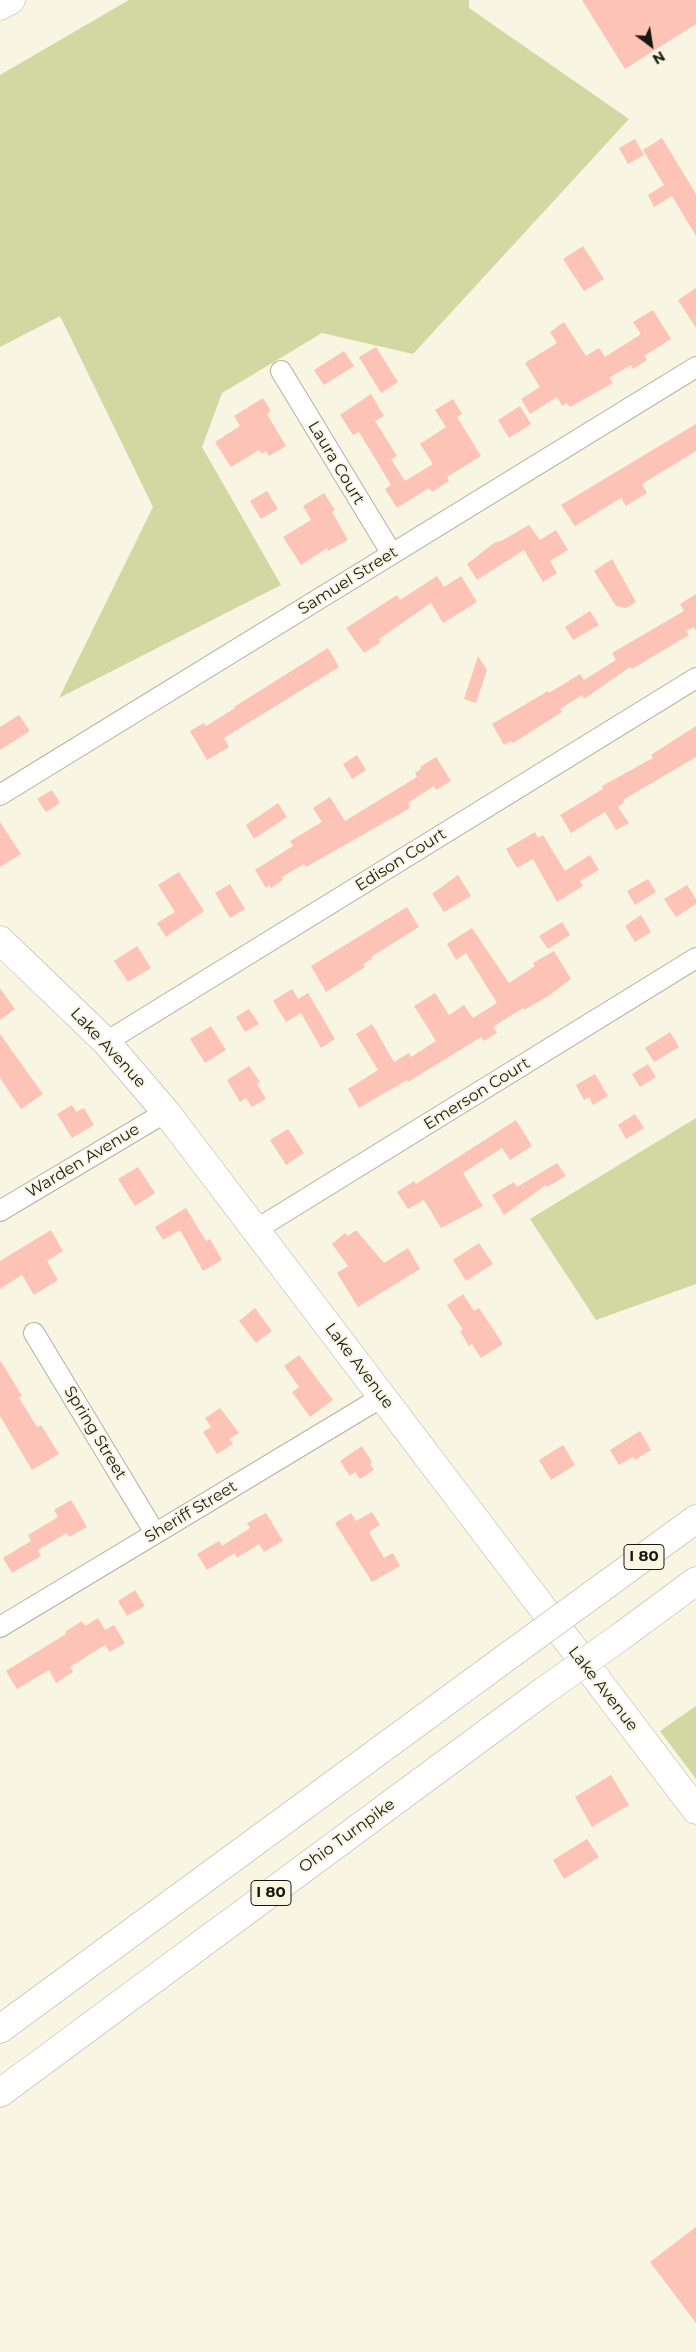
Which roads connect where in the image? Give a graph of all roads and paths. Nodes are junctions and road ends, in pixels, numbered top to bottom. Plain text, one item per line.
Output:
1 (11, 0) edge
2 (0, 6) edge
3 (696, 368) edge
4 (280, 371) dead end
5 (392, 554) junction
6 (696, 678) edge
7 (0, 795) edge
8 (0, 940) edge
9 (696, 958) edge
10 (106, 1042) junction
11 (166, 1112) junction
12 (0, 1211) edge
13 (257, 1229) junction
14 (34, 1333) dead end
15 (382, 1397) junction
16 (696, 1518) edge
17 (155, 1533) junction
18 (696, 1581) edge
19 (0, 1627) edge
20 (696, 1810) edge
21 (0, 2029) edge
22 (0, 2093) edge

1 - 2 main road
3 - 5 street, Samuel Street
4 - 5 street, Laura Court
5 - 7 street, Samuel Street
6 - 10 street, Edison Court
8 - 10 main road, Lake Avenue
9 - 13 street, Emerson Court
10 - 11 main road, Lake Avenue
11 - 12 street, Warden Avenue
11 - 13 main road, Lake Avenue
13 - 15 main road, Lake Avenue
14 - 17 street, Spring Street
15 - 17 street, Sheriff Street
15 - 20 main road, Lake Avenue
16 - 21 main road, I 80, bridge
17 - 19 street, Sheriff Street
18 - 22 main road, Ohio Turnpike / I 80, bridge

